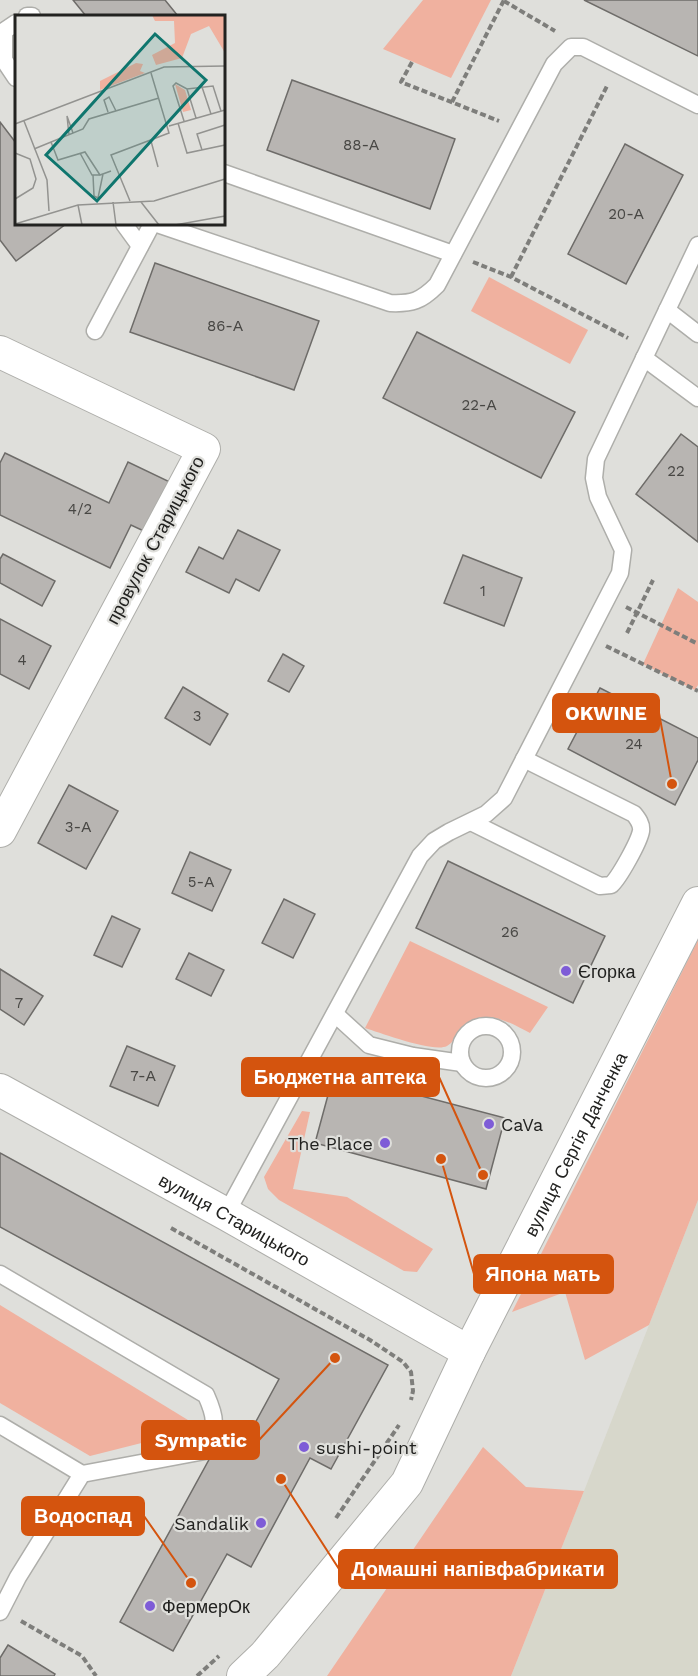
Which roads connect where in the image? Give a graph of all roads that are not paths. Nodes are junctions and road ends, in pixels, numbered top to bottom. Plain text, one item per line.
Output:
1 (15, 24) edge
2 (15, 77) edge
3 (698, 105) edge
4 (225, 173) edge
5 (125, 225) edge
6 (151, 225) edge
7 (160, 225) edge
8 (698, 245) edge
9 (140, 246) junction
10 (453, 254) junction
11 (667, 310) junction
12 (95, 331) dead end
13 (698, 334) edge
14 (0, 352) edge
15 (646, 353) junction
16 (698, 398) edge
17 (524, 759) junction
18 (471, 822) junction
19 (0, 831) edge
20 (698, 903) edge
21 (335, 1014) junction
22 (462, 1063) dead end
23 (0, 1090) edge
24 (226, 1214) junction
25 (0, 1274) edge
26 (469, 1352) junction
27 (0, 1425) edge
28 (82, 1474) junction
29 (1, 1611) edge
30 (243, 1676) edge

1 - 2 lane
3 - 10 lane
4 - 10 lane
5 - 9 lane
6 - 9 lane
7 - 10 lane
8 - 11 lane
9 - 12 lane
11 - 13 lane
11 - 15 lane
14 - 19 street, провулок Старицького
15 - 16 lane
15 - 17 lane
17 - 18 lane
17 - 18 lane
18 - 21 lane
20 - 26 street, вулиця Сергія Данченка
21 - 22 lane
21 - 24 lane
23 - 24 street, вулиця Старицького
24 - 26 street, вулиця Старицького
25 - 28 lane
26 - 30 street, вулиця Сергія Данченка
27 - 28 lane
28 - 29 lane

